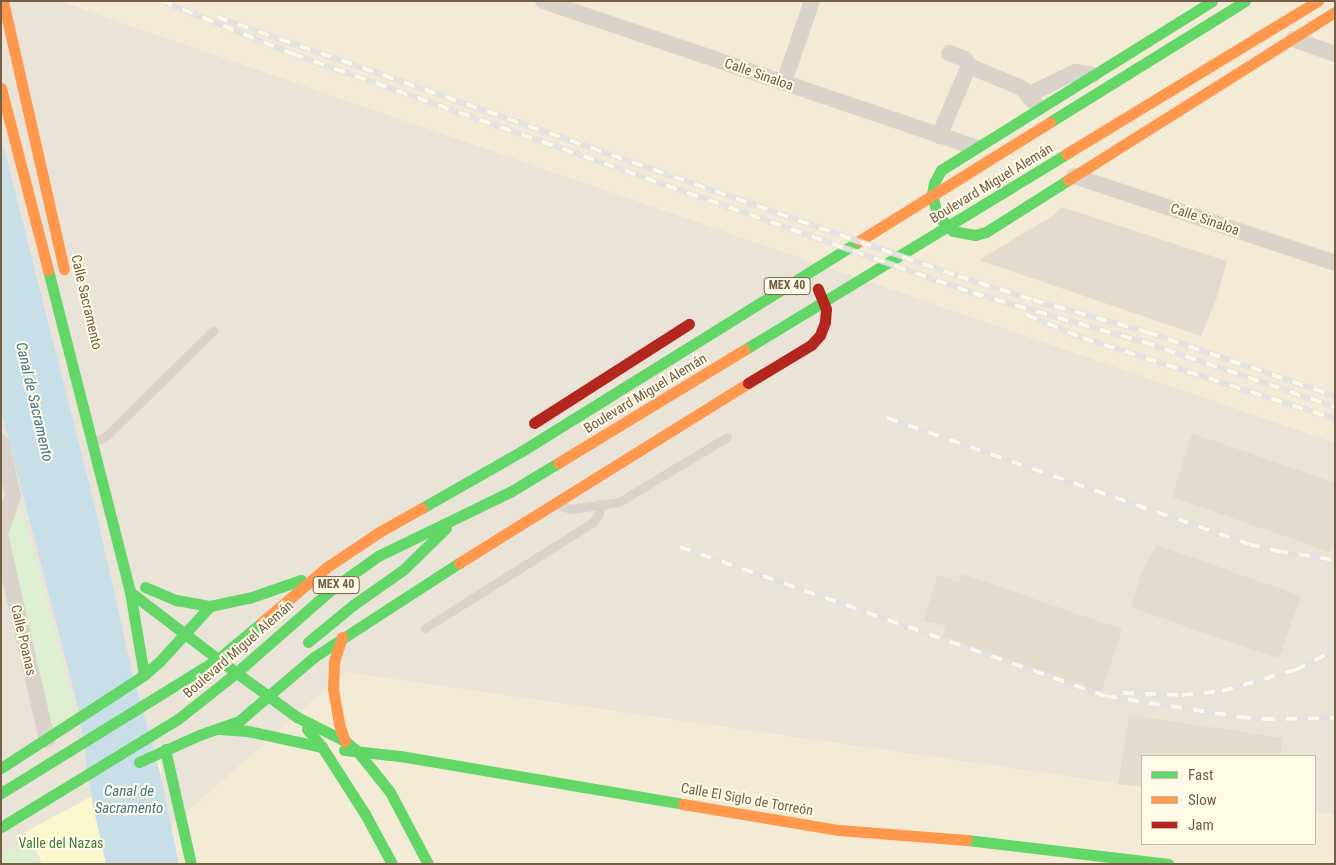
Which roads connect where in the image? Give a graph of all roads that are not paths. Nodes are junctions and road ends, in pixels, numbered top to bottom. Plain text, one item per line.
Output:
1 (3, 1) edge
2 (543, 1) edge
3 (812, 1) edge
4 (1188, 1) edge
5 (1245, 1) edge
6 (1318, 1) edge
7 (1208, 4) edge
8 (1335, 12) edge
9 (1293, 39) junction
10 (949, 53) dead end
11 (1335, 54) edge
12 (969, 66) junction
13 (1093, 75) joint
14 (784, 82) junction
15 (1, 88) edge
16 (1034, 102) junction
17 (939, 136) junction
18 (975, 147) junction
19 (1074, 176) junction
20 (1335, 263) edge
21 (785, 273) dead end
22 (68, 283) dead end
23 (696, 320) dead end
24 (213, 331) dead end
25 (523, 430) dead end
26 (550, 433) junction
27 (727, 437) dead end
28 (1, 442) edge
29 (90, 442) junction
30 (584, 447) junction
31 (483, 460) dead end
32 (570, 471) dead end
33 (497, 478) dead end
34 (561, 488) dead end
35 (484, 490) dead end
36 (433, 500) junction
37 (552, 504) junction
38 (600, 504) junction
39 (523, 512) dead end
40 (452, 521) junction
41 (1, 531) edge
42 (1, 539) edge
43 (459, 551) dead end
44 (327, 567) junction
45 (425, 573) dead end
46 (130, 592) junction
47 (387, 593) dead end
48 (353, 605) junction
49 (210, 606) junction
50 (149, 607) junction
51 (425, 628) dead end
52 (185, 635) junction
53 (342, 637) junction
54 (300, 648) dead end
55 (218, 659) junction
56 (236, 673) junction
57 (144, 675) junction
58 (268, 696) junction
59 (297, 717) junction
60 (218, 729) junction
61 (47, 740) junction
62 (345, 741) junction
63 (322, 747) junction
64 (165, 749) junction
65 (358, 752) junction
66 (137, 763) dead end
67 (1, 768) edge
68 (1, 793) edge
69 (76, 795) dead end
70 (44, 800) junction
71 (17, 817) junction
72 (1, 827) edge
73 (1, 835) edge
74 (422, 852) junction
75 (410, 860) dead end
76 (1123, 862) edge
77 (191, 864) edge
78 (392, 864) edge
79 (428, 864) edge
80 (1169, 864) edge

1 - 22 main road, Calle Sacramento
2 - 14 street, Calle Sinaloa
3 - 14 street
4 - 7 street
5 - 26 main road, Boulevard Miguel Alemán / MEX 40
6 - 30 main road, Boulevard Miguel Alemán / MEX 40
7 - 13 main road
8 - 9 main road
9 - 11 street
9 - 19 main road
10 - 12 street
12 - 16 street
12 - 17 street
13 - 16 street
14 - 17 street, Calle Sinaloa
15 - 29 main road
16 - 18 main road
17 - 18 street, Calle Sinaloa
18 - 19 main road
19 - 20 street, Calle Sinaloa
21 - 37 main road
23 - 25 main road
24 - 29 lane
26 - 33 main road
26 - 36 main road, Boulevard Miguel Alemán / MEX 40
27 - 38 lane
28 - 41 street
29 - 46 main road
30 - 32 main road
30 - 40 main road, Boulevard Miguel Alemán / MEX 40
31 - 36 main road
34 - 37 main road
35 - 40 main road
36 - 44 main road, Boulevard Miguel Alemán / MEX 40
37 - 38 lane
37 - 39 lane
37 - 53 main road
38 - 51 lane
40 - 48 main road
40 - 56 main road, Boulevard Miguel Alemán / MEX 40
42 - 61 street, Calle Poanas
43 - 45 lane
44 - 49 main road
44 - 55 main road, Boulevard Miguel Alemán / MEX 40
46 - 50 main road
46 - 57 main road
47 - 48 lane
48 - 54 main road
49 - 50 main road
49 - 52 main road
50 - 52 main road
52 - 55 main road
52 - 57 main road
53 - 58 main road
53 - 62 main road
55 - 56 main road
55 - 68 main road, Boulevard Miguel Alemán / MEX 40
56 - 58 main road
56 - 70 main road, Boulevard Miguel Alemán / MEX 40
57 - 61 main road
58 - 59 main road
58 - 60 main road
59 - 62 main road
59 - 63 main road
60 - 63 main road, Calle El Siglo de Torreón
60 - 64 main road
61 - 67 main road
62 - 65 main road
63 - 65 main road, Calle El Siglo de Torreón
63 - 78 main road
64 - 66 main road
64 - 77 main road
65 - 74 main road
65 - 76 main road, Calle El Siglo de Torreón
69 - 70 main road
70 - 71 main road, Boulevard Miguel Alemán / MEX 40
71 - 72 main road, Boulevard Miguel Alemán / MEX 40
71 - 73 main road
74 - 75 main road
74 - 79 main road
76 - 80 main road, Calle El Siglo de Torreón

